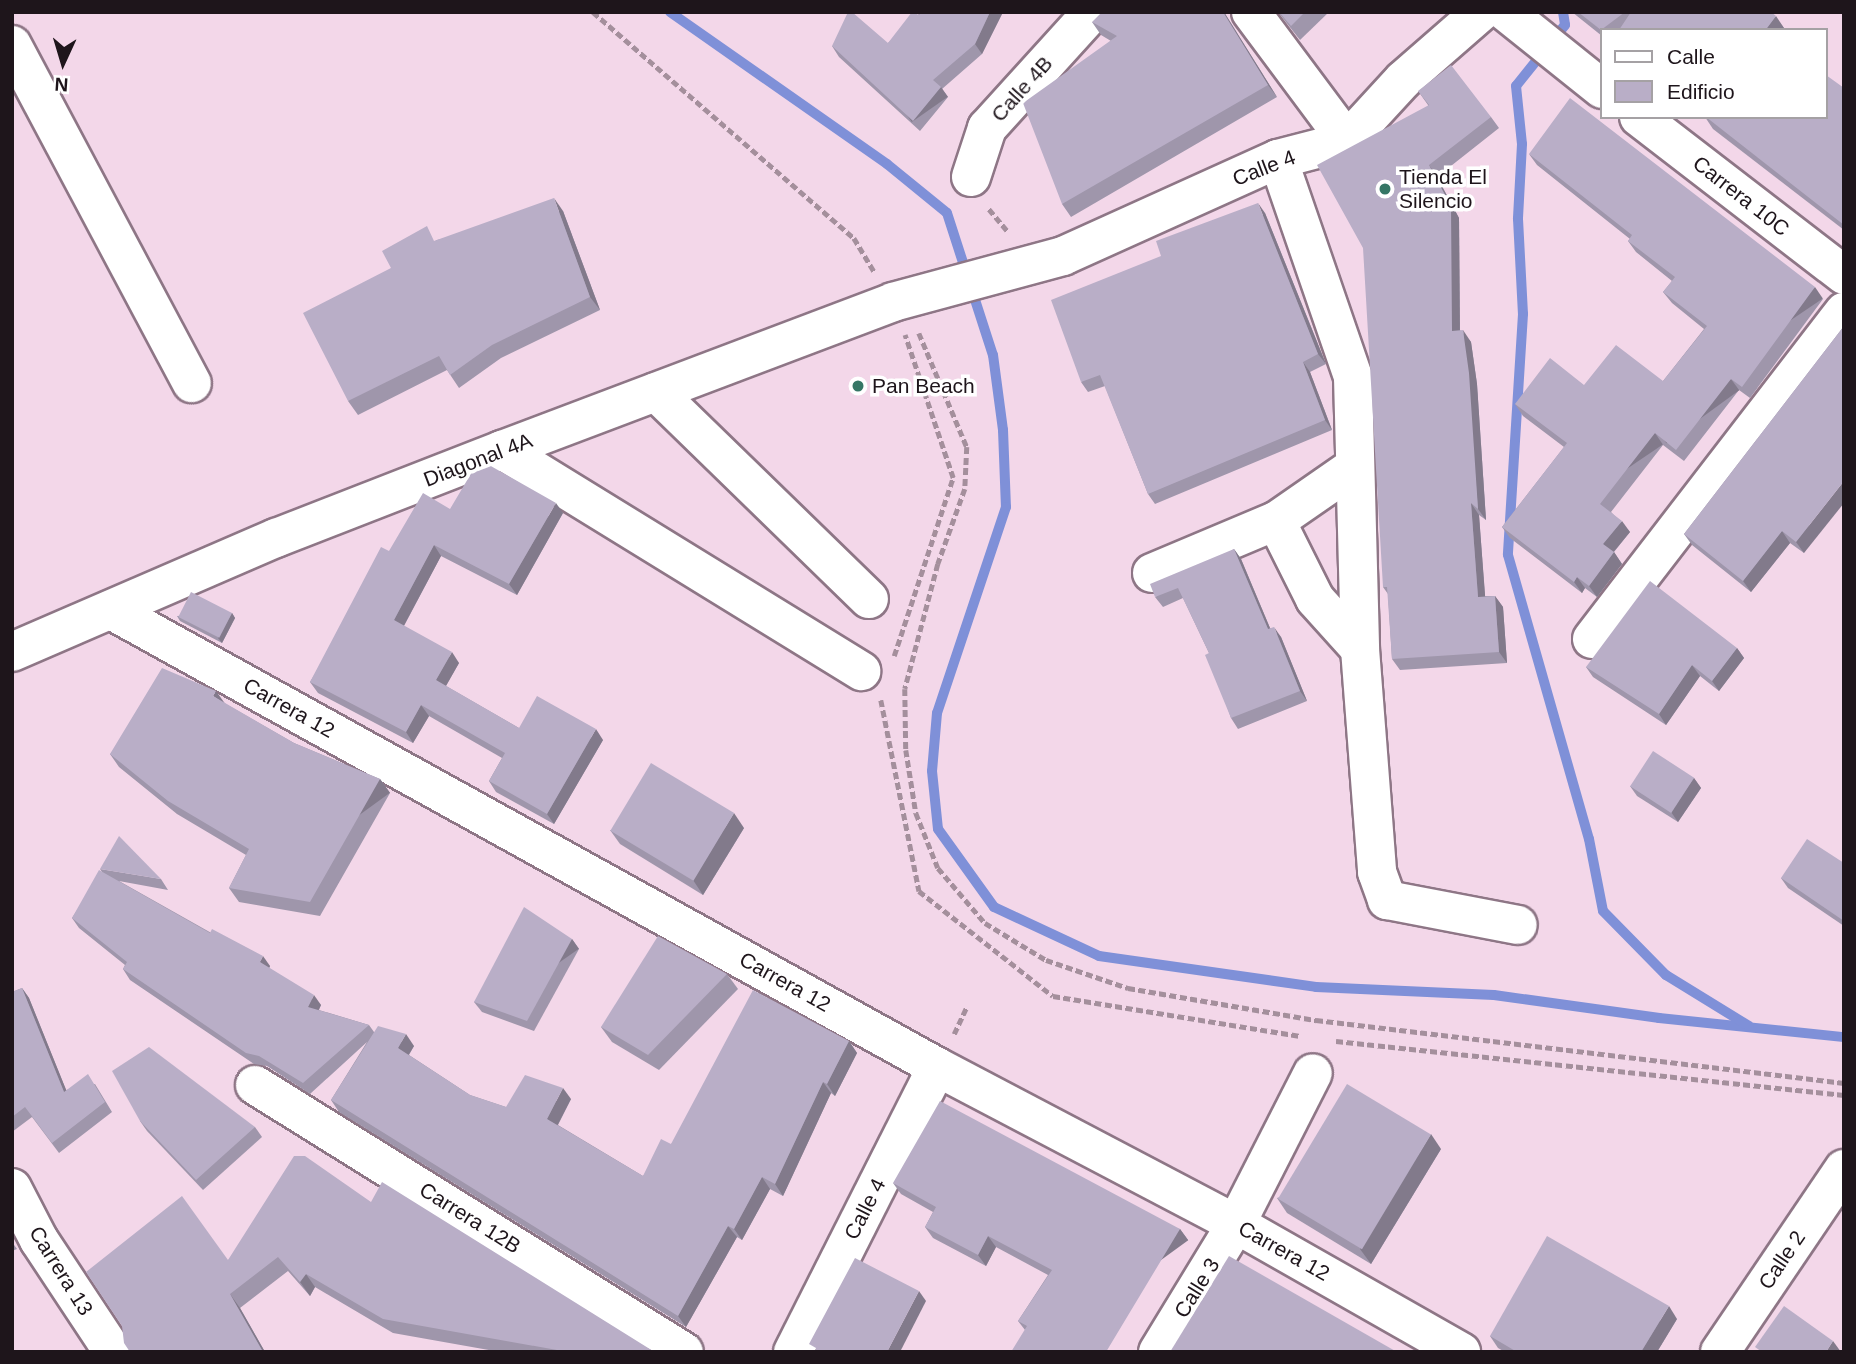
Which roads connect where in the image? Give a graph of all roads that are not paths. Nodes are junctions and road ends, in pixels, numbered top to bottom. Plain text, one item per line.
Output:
1 (1092, 12) edge
2 (1251, 12) edge
3 (1481, 12) edge
4 (1506, 12) edge
5 (12, 45) edge
6 (1590, 80) edge
7 (1642, 119) edge
8 (1347, 141) junction
9 (1278, 159) junction
10 (971, 177) road end
11 (1844, 275) edge
12 (951, 287) joint
13 (1844, 312) edge
14 (192, 383) dead end
15 (656, 392) junction
16 (502, 450) junction
17 (1354, 467) junction
18 (1276, 522) junction
19 (1152, 573) dead end
20 (869, 599) dead end
21 (111, 610) junction
22 (1592, 639) dead end
23 (1360, 649) junction
24 (12, 652) edge
25 (877, 679) road end
26 (1518, 925) dead end
27 (1317, 1051) road end
28 (937, 1067) junction
29 (255, 1085) dead end
30 (1844, 1169) edge
31 (12, 1188) edge
32 (1236, 1224) junction
33 (113, 1352) edge
34 (684, 1352) edge
35 (793, 1352) edge
36 (1158, 1352) edge
37 (1461, 1352) edge
38 (1720, 1352) edge

1 - 10 street, Calle 4B
2 - 8 street
3 - 8 street
4 - 6 street
5 - 14 street
7 - 11 street, Carrera 10C
8 - 9 street, Calle 4
9 - 12 street, Calle 4
9 - 17 street
12 - 15 street, Diagonal 4A
13 - 22 street
15 - 16 street, Diagonal 4A
15 - 20 street
16 - 21 street, Diagonal 4A
16 - 25 street
17 - 18 street
17 - 23 street
18 - 19 street
18 - 23 street
21 - 24 street, Diagonal 4A
21 - 28 street, Carrera 12
23 - 26 street
27 - 32 street, Calle 3
28 - 32 street, Carrera 12
28 - 35 street, Calle 4
29 - 34 street, Carrera 12B
30 - 38 street, Calle 2
31 - 33 street, Carrera 13
32 - 36 street, Calle 3
32 - 37 street, Carrera 12

